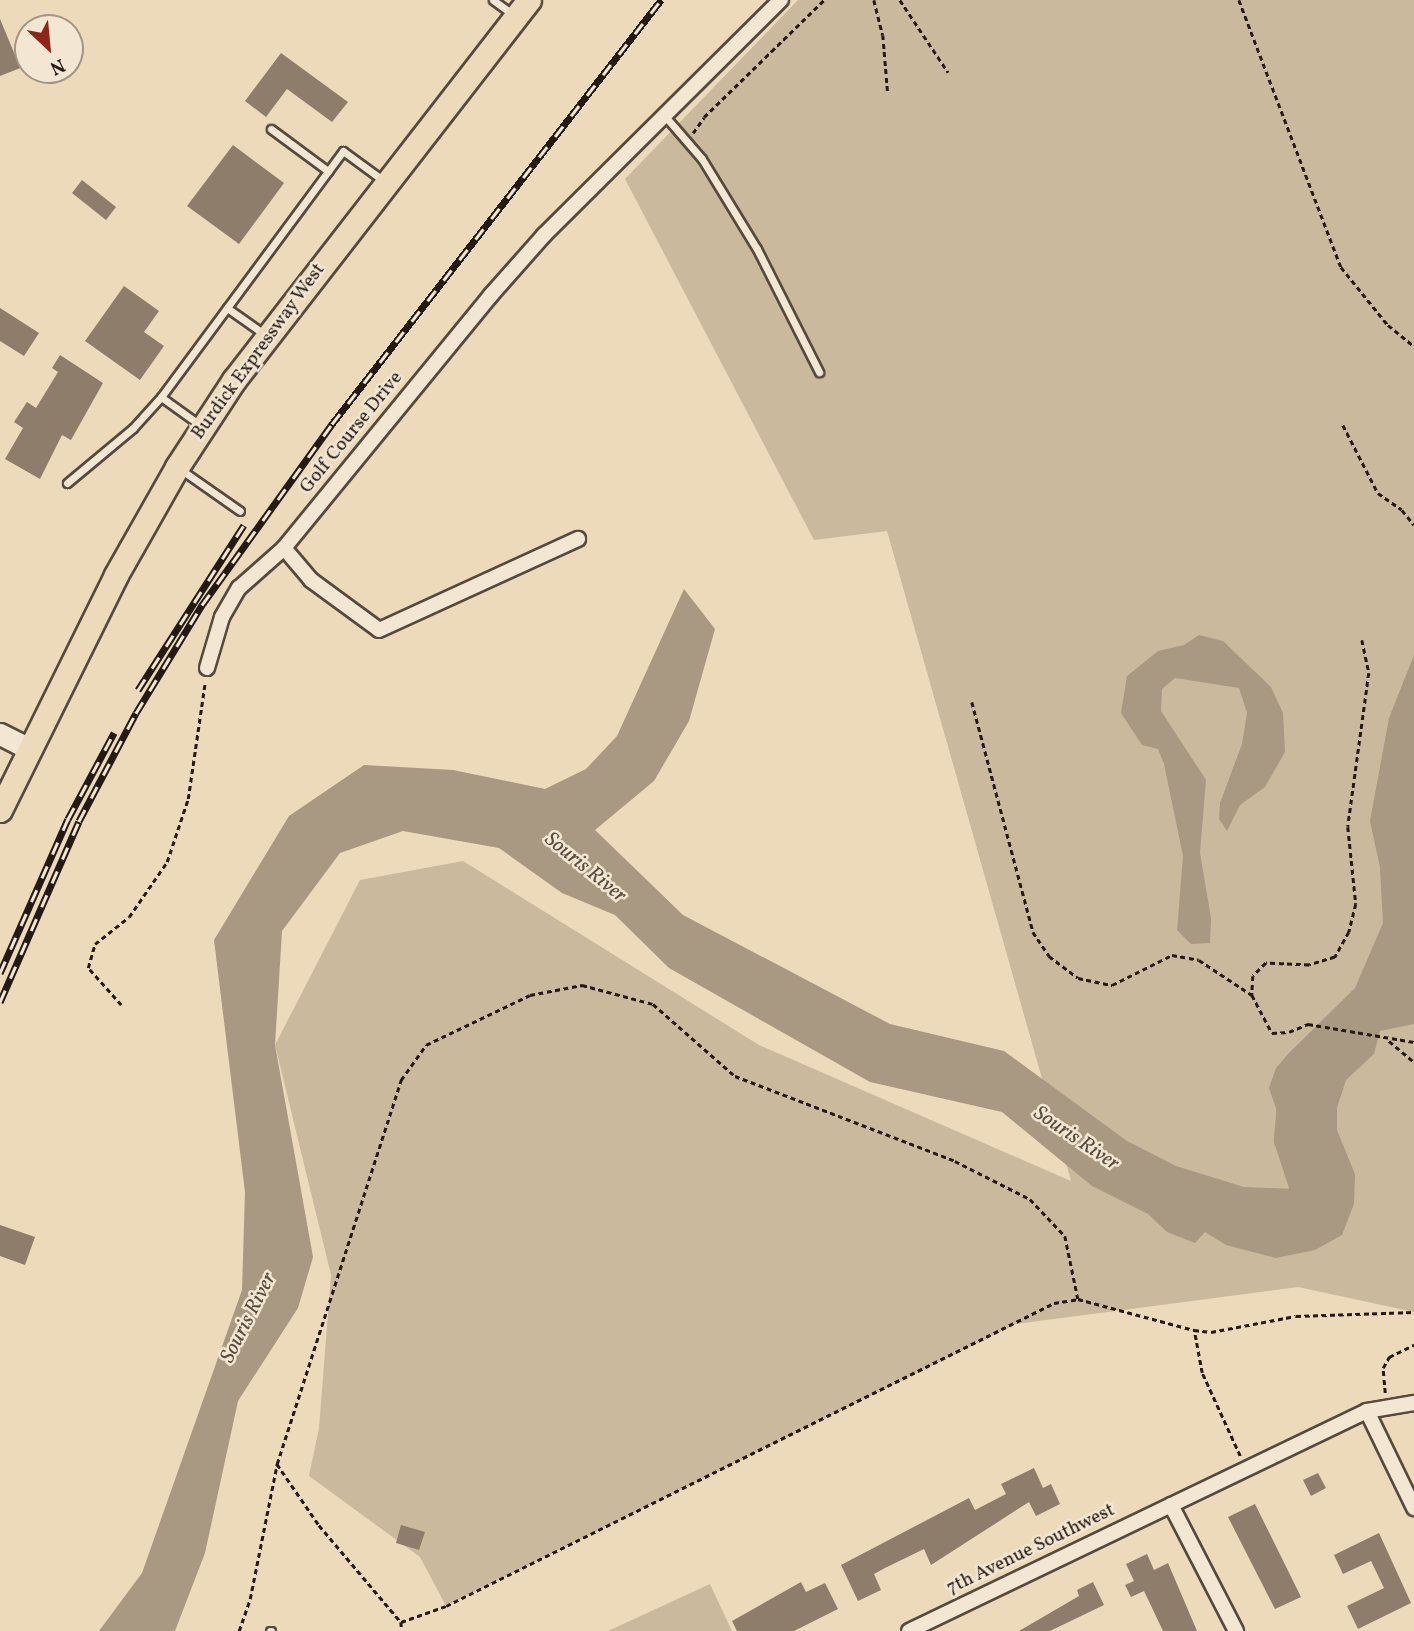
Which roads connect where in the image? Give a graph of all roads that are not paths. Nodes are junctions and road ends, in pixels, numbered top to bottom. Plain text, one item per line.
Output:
1 (493, 0) edge
2 (781, 0) edge
3 (522, 9) edge
4 (664, 115) junction
5 (271, 129) dead end
6 (328, 171) junction
7 (388, 183) junction
8 (227, 308) junction
9 (267, 337) junction
10 (819, 372) dead end
11 (161, 397) junction
12 (203, 427) junction
13 (177, 467) junction
14 (67, 483) dead end
15 (240, 511) dead end
16 (578, 539) dead end
17 (284, 548) junction
18 (207, 668) road end
19 (0, 734) edge
20 (30, 749) junction
21 (0, 810) edge
22 (1414, 1403) edge
23 (1367, 1411) junction
24 (1171, 1504) junction
25 (1414, 1508) edge
26 (909, 1631) edge
27 (1236, 1631) edge

1 - 3 lane
2 - 4 street, Golf Course Drive
3 - 7 main road, Burdick Expressway West
4 - 10 lane
4 - 17 street, Golf Course Drive
5 - 6 lane
6 - 7 lane
6 - 8 lane
7 - 9 main road, Burdick Expressway West
8 - 9 lane
8 - 11 lane
9 - 12 main road, Burdick Expressway West
11 - 12 lane
11 - 14 lane
12 - 13 main road, Burdick Expressway West
13 - 15 lane
13 - 20 main road, Burdick Expressway West
16 - 17 street
17 - 18 street, Golf Course Drive
19 - 20 street
20 - 21 main road, Burdick Expressway West
22 - 23 street, 7th Avenue Southwest
23 - 24 street, 7th Avenue Southwest
23 - 25 street
24 - 26 street, 7th Avenue Southwest
24 - 27 street

